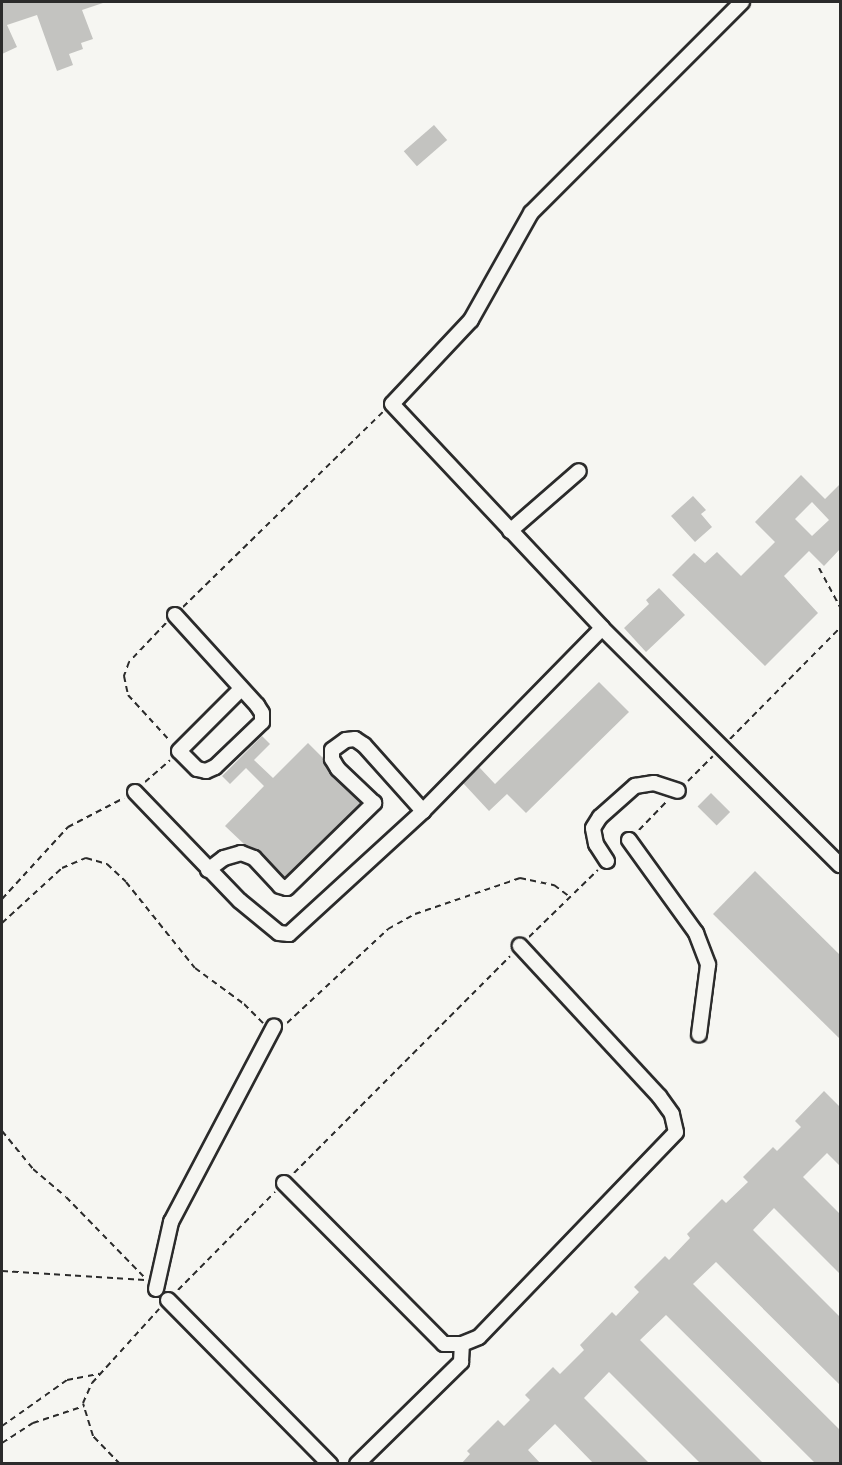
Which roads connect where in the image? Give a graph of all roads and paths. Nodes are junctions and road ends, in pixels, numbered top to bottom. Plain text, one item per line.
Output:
1 (742, 2) edge
2 (392, 404) junction
3 (579, 471) dead end
4 (510, 531) junction
5 (819, 568) dead end
6 (840, 607) edge
7 (175, 615) junction
8 (602, 628) junction
9 (840, 628) edge
10 (242, 689) junction
11 (723, 746) junction
12 (179, 751) junction
13 (678, 790) junction
14 (135, 792) junction
15 (423, 811) junction
16 (629, 840) joint
17 (607, 861) joint
18 (840, 865) edge
19 (208, 870) junction
20 (2, 899) edge
21 (520, 946) junction
22 (274, 1027) dead end
23 (699, 1034) dead end
24 (2, 1131) edge
25 (284, 1183) junction
26 (2, 1270) edge
27 (156, 1289) dead end
28 (168, 1300) junction
29 (462, 1344) junction
30 (99, 1374) junction
31 (84, 1406) junction
32 (2, 1426) edge
33 (2, 1443) edge
34 (120, 1464) edge
35 (330, 1464) edge
36 (357, 1464) edge

1 - 2 street
2 - 4 street
2 - 7 path
3 - 4 street
4 - 8 street
5 - 6 path
7 - 10 street
7 - 12 path
8 - 11 street
8 - 15 street
9 - 11 path
10 - 12 street
10 - 12 street
11 - 13 path
11 - 18 street
12 - 14 path
13 - 16 path
13 - 17 street
14 - 19 street
14 - 20 path
15 - 19 street
15 - 19 street
16 - 23 street
17 - 21 path
21 - 25 path
21 - 29 street
22 - 27 street
24 - 26 path
25 - 28 path
25 - 29 street
28 - 30 path
28 - 35 street
29 - 36 street
30 - 31 path
30 - 32 path
31 - 33 path
31 - 34 path

